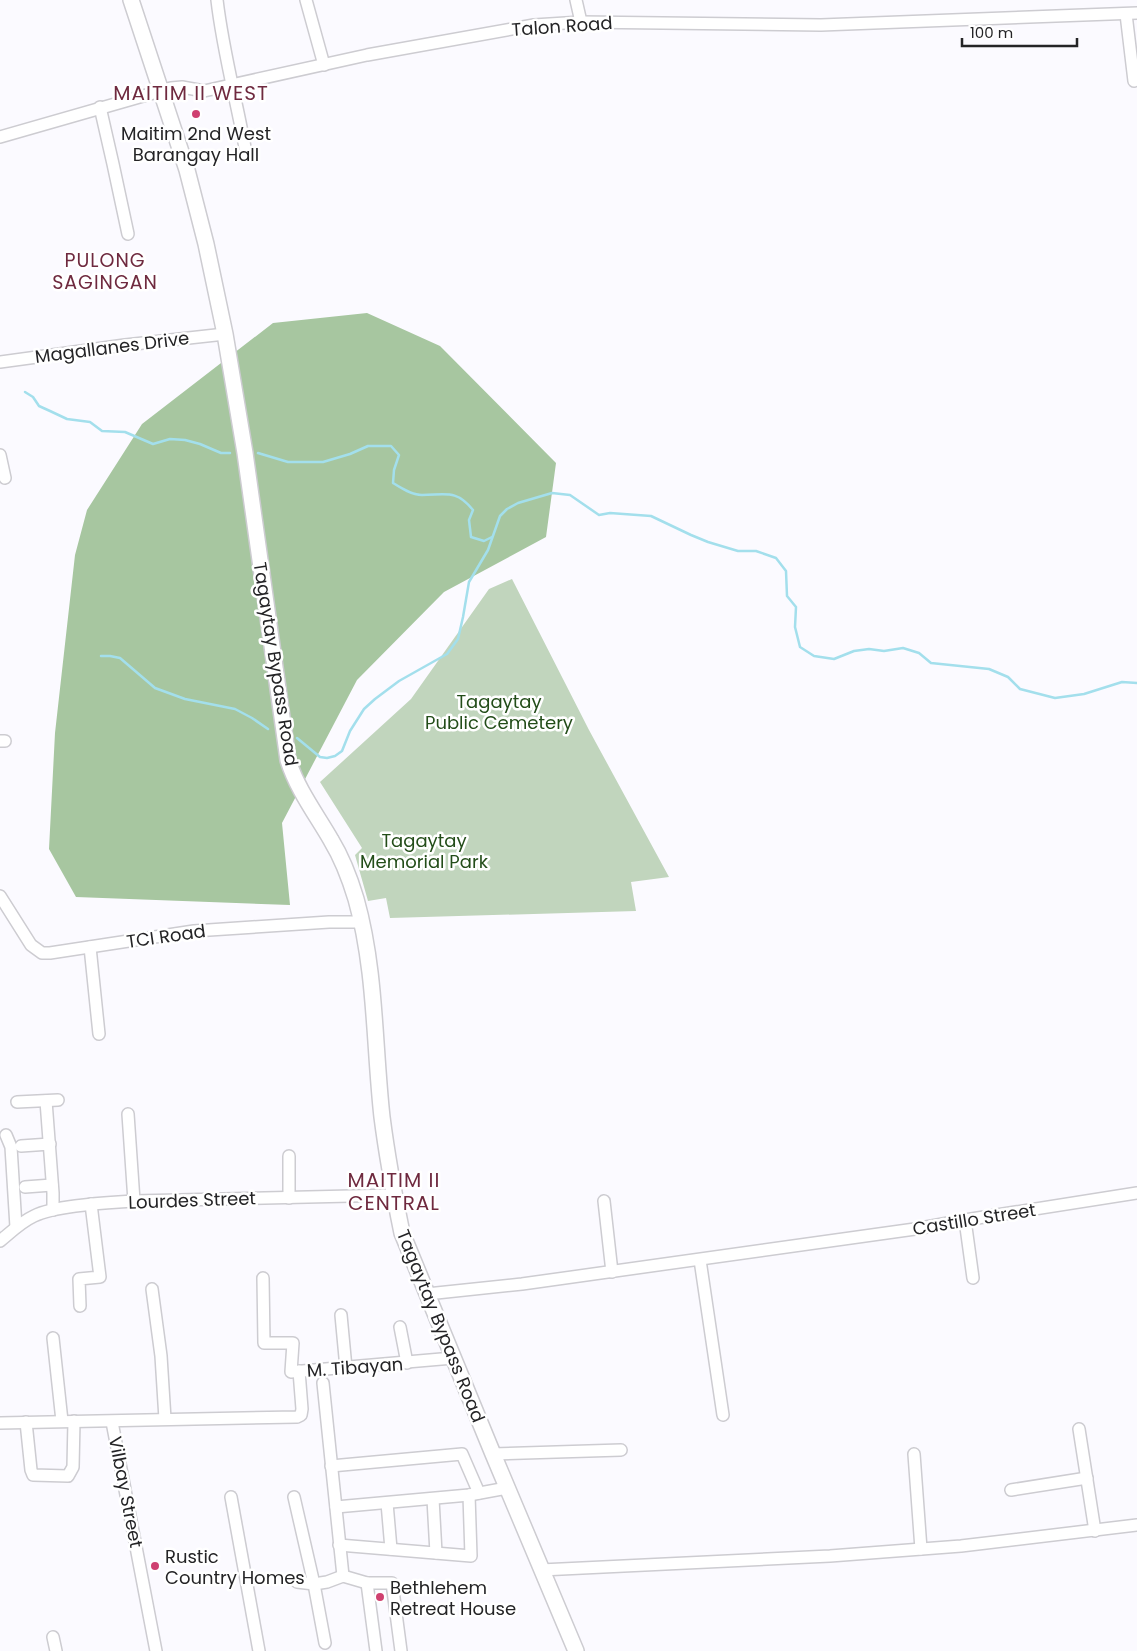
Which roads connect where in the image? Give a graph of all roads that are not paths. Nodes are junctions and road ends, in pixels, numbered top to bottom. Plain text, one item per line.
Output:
1 (131, 0) edge
2 (217, 0) edge
3 (306, 0) edge
4 (576, 0) edge
5 (1131, 13) edge
6 (581, 22) junction
7 (324, 65) junction
8 (1134, 81) dead end
9 (233, 85) junction
10 (161, 90) junction
11 (100, 107) junction
12 (0, 137) edge
13 (246, 153) dead end
14 (128, 234) dead end
15 (225, 334) junction
16 (0, 362) edge
17 (0, 454) edge
18 (5, 478) dead end
19 (0, 897) edge
20 (362, 922) junction
21 (90, 947) junction
22 (99, 1034) dead end
23 (58, 1100) dead end
24 (46, 1101) junction
25 (17, 1102) dead end
26 (128, 1114) dead end
27 (6, 1135) dead end
28 (50, 1144) junction
29 (21, 1146) dead end
30 (289, 1156) dead end
31 (52, 1185) junction
32 (24, 1187) dead end
33 (1137, 1193) edge
34 (394, 1195) junction
35 (288, 1198) junction
36 (134, 1201) junction
37 (604, 1201) dead end
38 (91, 1204) junction
39 (53, 1210) junction
40 (965, 1220) junction
41 (16, 1227) junction
42 (0, 1241) edge
43 (700, 1260) junction
44 (612, 1272) junction
45 (263, 1278) dead end
46 (973, 1278) dead end
47 (152, 1289) dead end
48 (427, 1294) junction
49 (80, 1306) dead end
50 (341, 1314) dead end
51 (400, 1327) dead end
52 (53, 1338) dead end
53 (453, 1358) junction
54 (407, 1363) junction
55 (346, 1368) junction
56 (299, 1371) junction
57 (323, 1384) dead end
58 (723, 1415) dead end
59 (165, 1419) junction
60 (68, 1421) junction
61 (26, 1422) junction
62 (112, 1422) junction
63 (0, 1423) edge
64 (1080, 1429) dead end
65 (621, 1450) dead end
66 (493, 1454) junction
67 (914, 1454) dead end
68 (331, 1466) junction
69 (1087, 1478) junction
70 (507, 1488) junction
71 (1011, 1490) dead end
72 (474, 1494) junction
73 (230, 1497) dead end
74 (294, 1497) dead end
75 (433, 1498) junction
76 (387, 1504) junction
77 (336, 1507) junction
78 (1137, 1525) edge
79 (1095, 1531) junction
80 (339, 1545) junction
81 (391, 1549) junction
82 (921, 1549) junction
83 (436, 1553) junction
84 (541, 1570) junction
85 (343, 1576) junction
86 (297, 1582) dead end
87 (367, 1582) junction
88 (314, 1584) junction
89 (53, 1637) dead end
90 (325, 1643) dead end
91 (56, 1651) edge
92 (156, 1651) edge
93 (259, 1651) edge
94 (376, 1651) edge
95 (401, 1651) edge
96 (576, 1651) edge

1 - 10 main road, Tagaytay Bypass Road
2 - 9 street
3 - 7 street
4 - 6 street
5 - 6 street, Talon Road
5 - 8 street
6 - 7 street, Talon Road
7 - 9 street, Talon Road
9 - 10 street, Talon Road
9 - 13 street
10 - 11 street, Talon Road
10 - 15 main road, Tagaytay Bypass Road
11 - 12 street, Talon Road
11 - 14 street
15 - 16 street, Magallanes Drive
15 - 20 main road, Tagaytay Bypass Road
17 - 18 street
19 - 21 street, TCI Road
20 - 21 street, TCI Road
20 - 34 main road, Tagaytay Bypass Road
21 - 22 street
23 - 24 street
24 - 25 street
24 - 28 street
26 - 36 street
27 - 41 street
28 - 29 street
28 - 31 street
30 - 35 street
31 - 32 street
31 - 39 street
33 - 40 street, Castillo Street
34 - 35 street, Lourdes Street
34 - 48 main road, Tagaytay Bypass Road
35 - 36 street, Lourdes Street
36 - 38 street, Lourdes Street
37 - 44 street
38 - 39 street, Lourdes Street
38 - 49 street
39 - 41 street, Lourdes Street
40 - 43 street, Castillo Street
40 - 46 street
41 - 42 street, Lourdes Street
43 - 44 street, Castillo Street
43 - 58 street
44 - 48 street, Castillo Street
45 - 56 street, M. Tibayan
47 - 59 street
48 - 53 main road, Tagaytay Bypass Road
50 - 55 street
51 - 54 street
52 - 60 street
53 - 54 street, M. Tibayan
53 - 66 main road, Tagaytay Bypass Road
54 - 55 street, M. Tibayan
55 - 56 street, M. Tibayan
56 - 59 street
57 - 68 street
59 - 62 street
60 - 61 street
60 - 61 street
60 - 62 street
61 - 63 street
62 - 92 street, Vilbay Street
64 - 69 street
65 - 66 street
66 - 70 main road, Tagaytay Bypass Road
67 - 82 street
68 - 72 street
68 - 77 street
69 - 71 street
69 - 79 street
70 - 72 street
70 - 84 main road, Tagaytay Bypass Road
72 - 75 street
72 - 83 street
73 - 93 street
74 - 88 street
75 - 76 street
75 - 83 street
76 - 77 street
76 - 81 street
77 - 80 street
78 - 79 street
79 - 82 street
80 - 81 street
80 - 85 street
81 - 83 street
82 - 84 street
84 - 96 main road, Tagaytay Bypass Road
85 - 87 street
85 - 88 street
86 - 88 street
87 - 94 street
87 - 95 street
88 - 90 street
89 - 91 street

